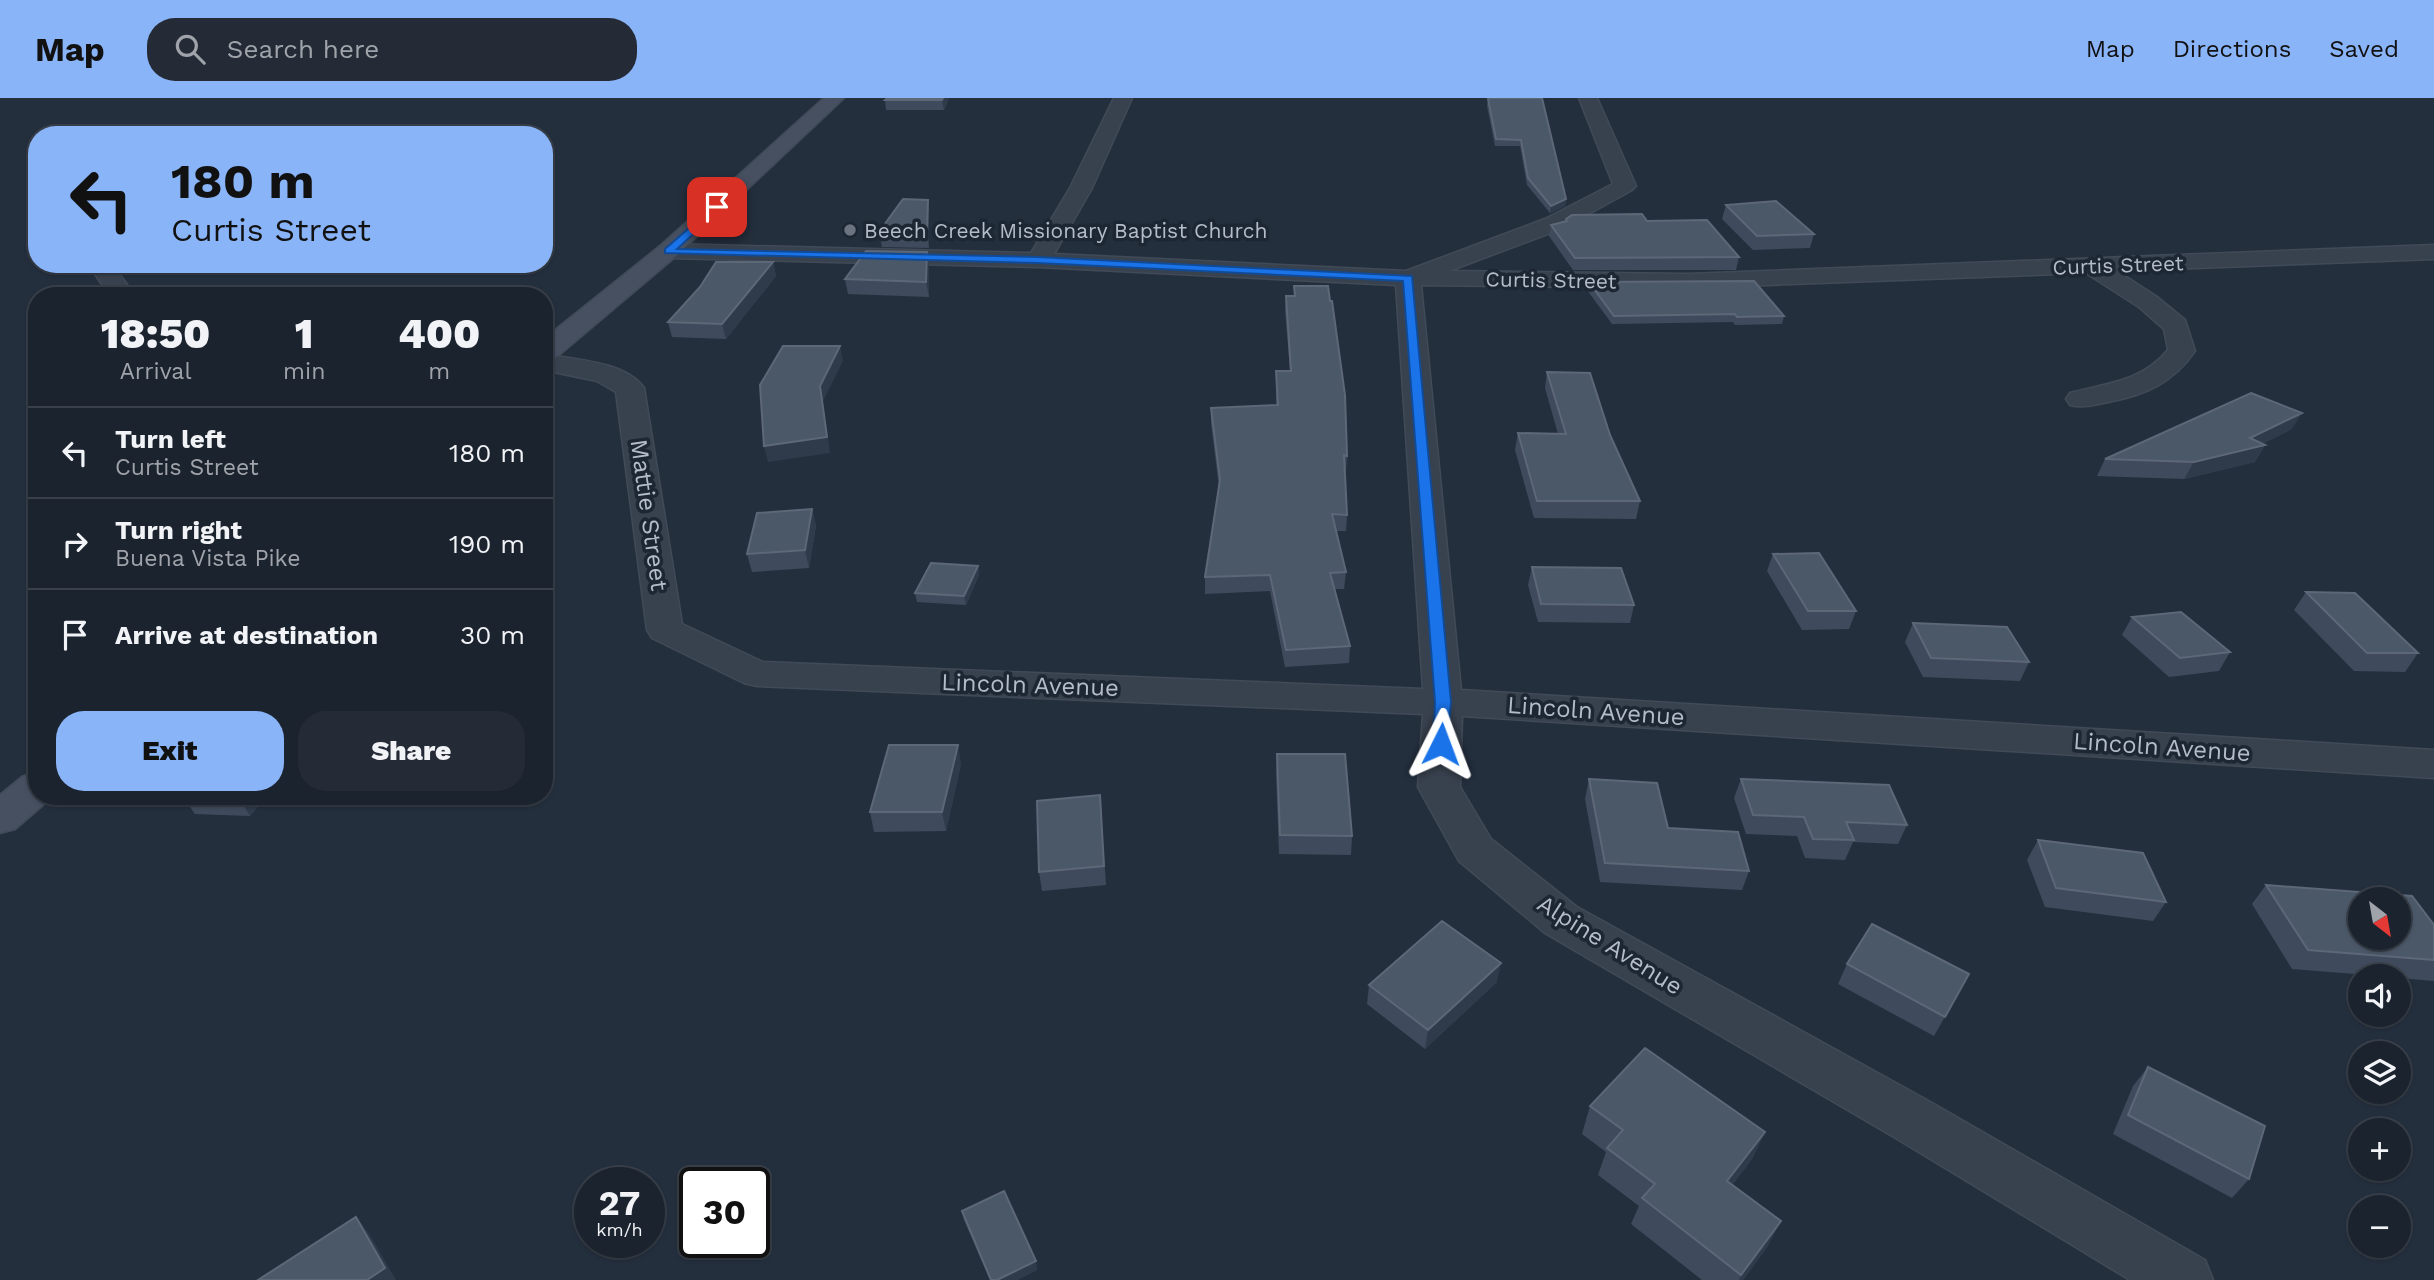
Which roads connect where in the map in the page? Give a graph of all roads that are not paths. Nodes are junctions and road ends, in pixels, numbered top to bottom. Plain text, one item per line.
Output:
1 (835, 98) edge
2 (1123, 98) edge
3 (1588, 98) edge
4 (668, 251) junction
5 (2434, 252) edge
6 (1038, 260) junction
7 (2092, 266) junction
8 (1408, 278) junction
9 (553, 346) edge
10 (553, 364) edge
11 (2080, 399) dead end
12 (757, 674) joint
13 (1443, 702) junction
14 (2434, 764) edge
15 (28, 795) edge
16 (0, 818) edge
17 (2184, 1280) edge

1 - 4 main road
2 - 6 street
3 - 8 street
4 - 6 street, Curtis Street
4 - 9 main road
5 - 7 street, Curtis Street
6 - 8 street, Curtis Street
7 - 8 street, Curtis Street
7 - 11 street
8 - 13 street, Alpine Avenue
10 - 12 street, Mattie Street
12 - 13 street, Lincoln Avenue
13 - 14 street, Lincoln Avenue
13 - 17 street, Alpine Avenue
15 - 16 main road

